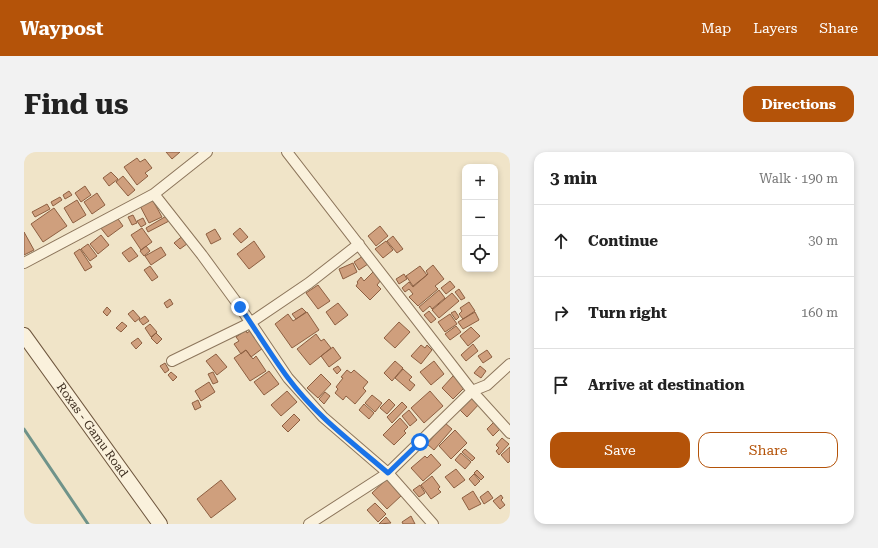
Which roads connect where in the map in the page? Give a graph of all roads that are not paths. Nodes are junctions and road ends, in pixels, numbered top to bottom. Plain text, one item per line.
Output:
1 (207, 152) edge
2 (287, 152) edge
3 (154, 194) junction
4 (359, 244) junction
5 (24, 263) edge
6 (250, 323) junction
7 (24, 335) edge
8 (172, 361) dead end
9 (510, 364) edge
10 (472, 391) junction
11 (510, 433) edge
12 (388, 473) junction
13 (160, 524) edge
14 (309, 524) edge
15 (432, 524) edge

1 - 3 street
2 - 4 street
3 - 5 street
3 - 6 street
4 - 6 street
4 - 10 street
6 - 8 street
6 - 12 street
7 - 13 main road, Roxas - Gamu Road
9 - 10 street
10 - 11 street
10 - 12 street
12 - 14 street
12 - 15 street

